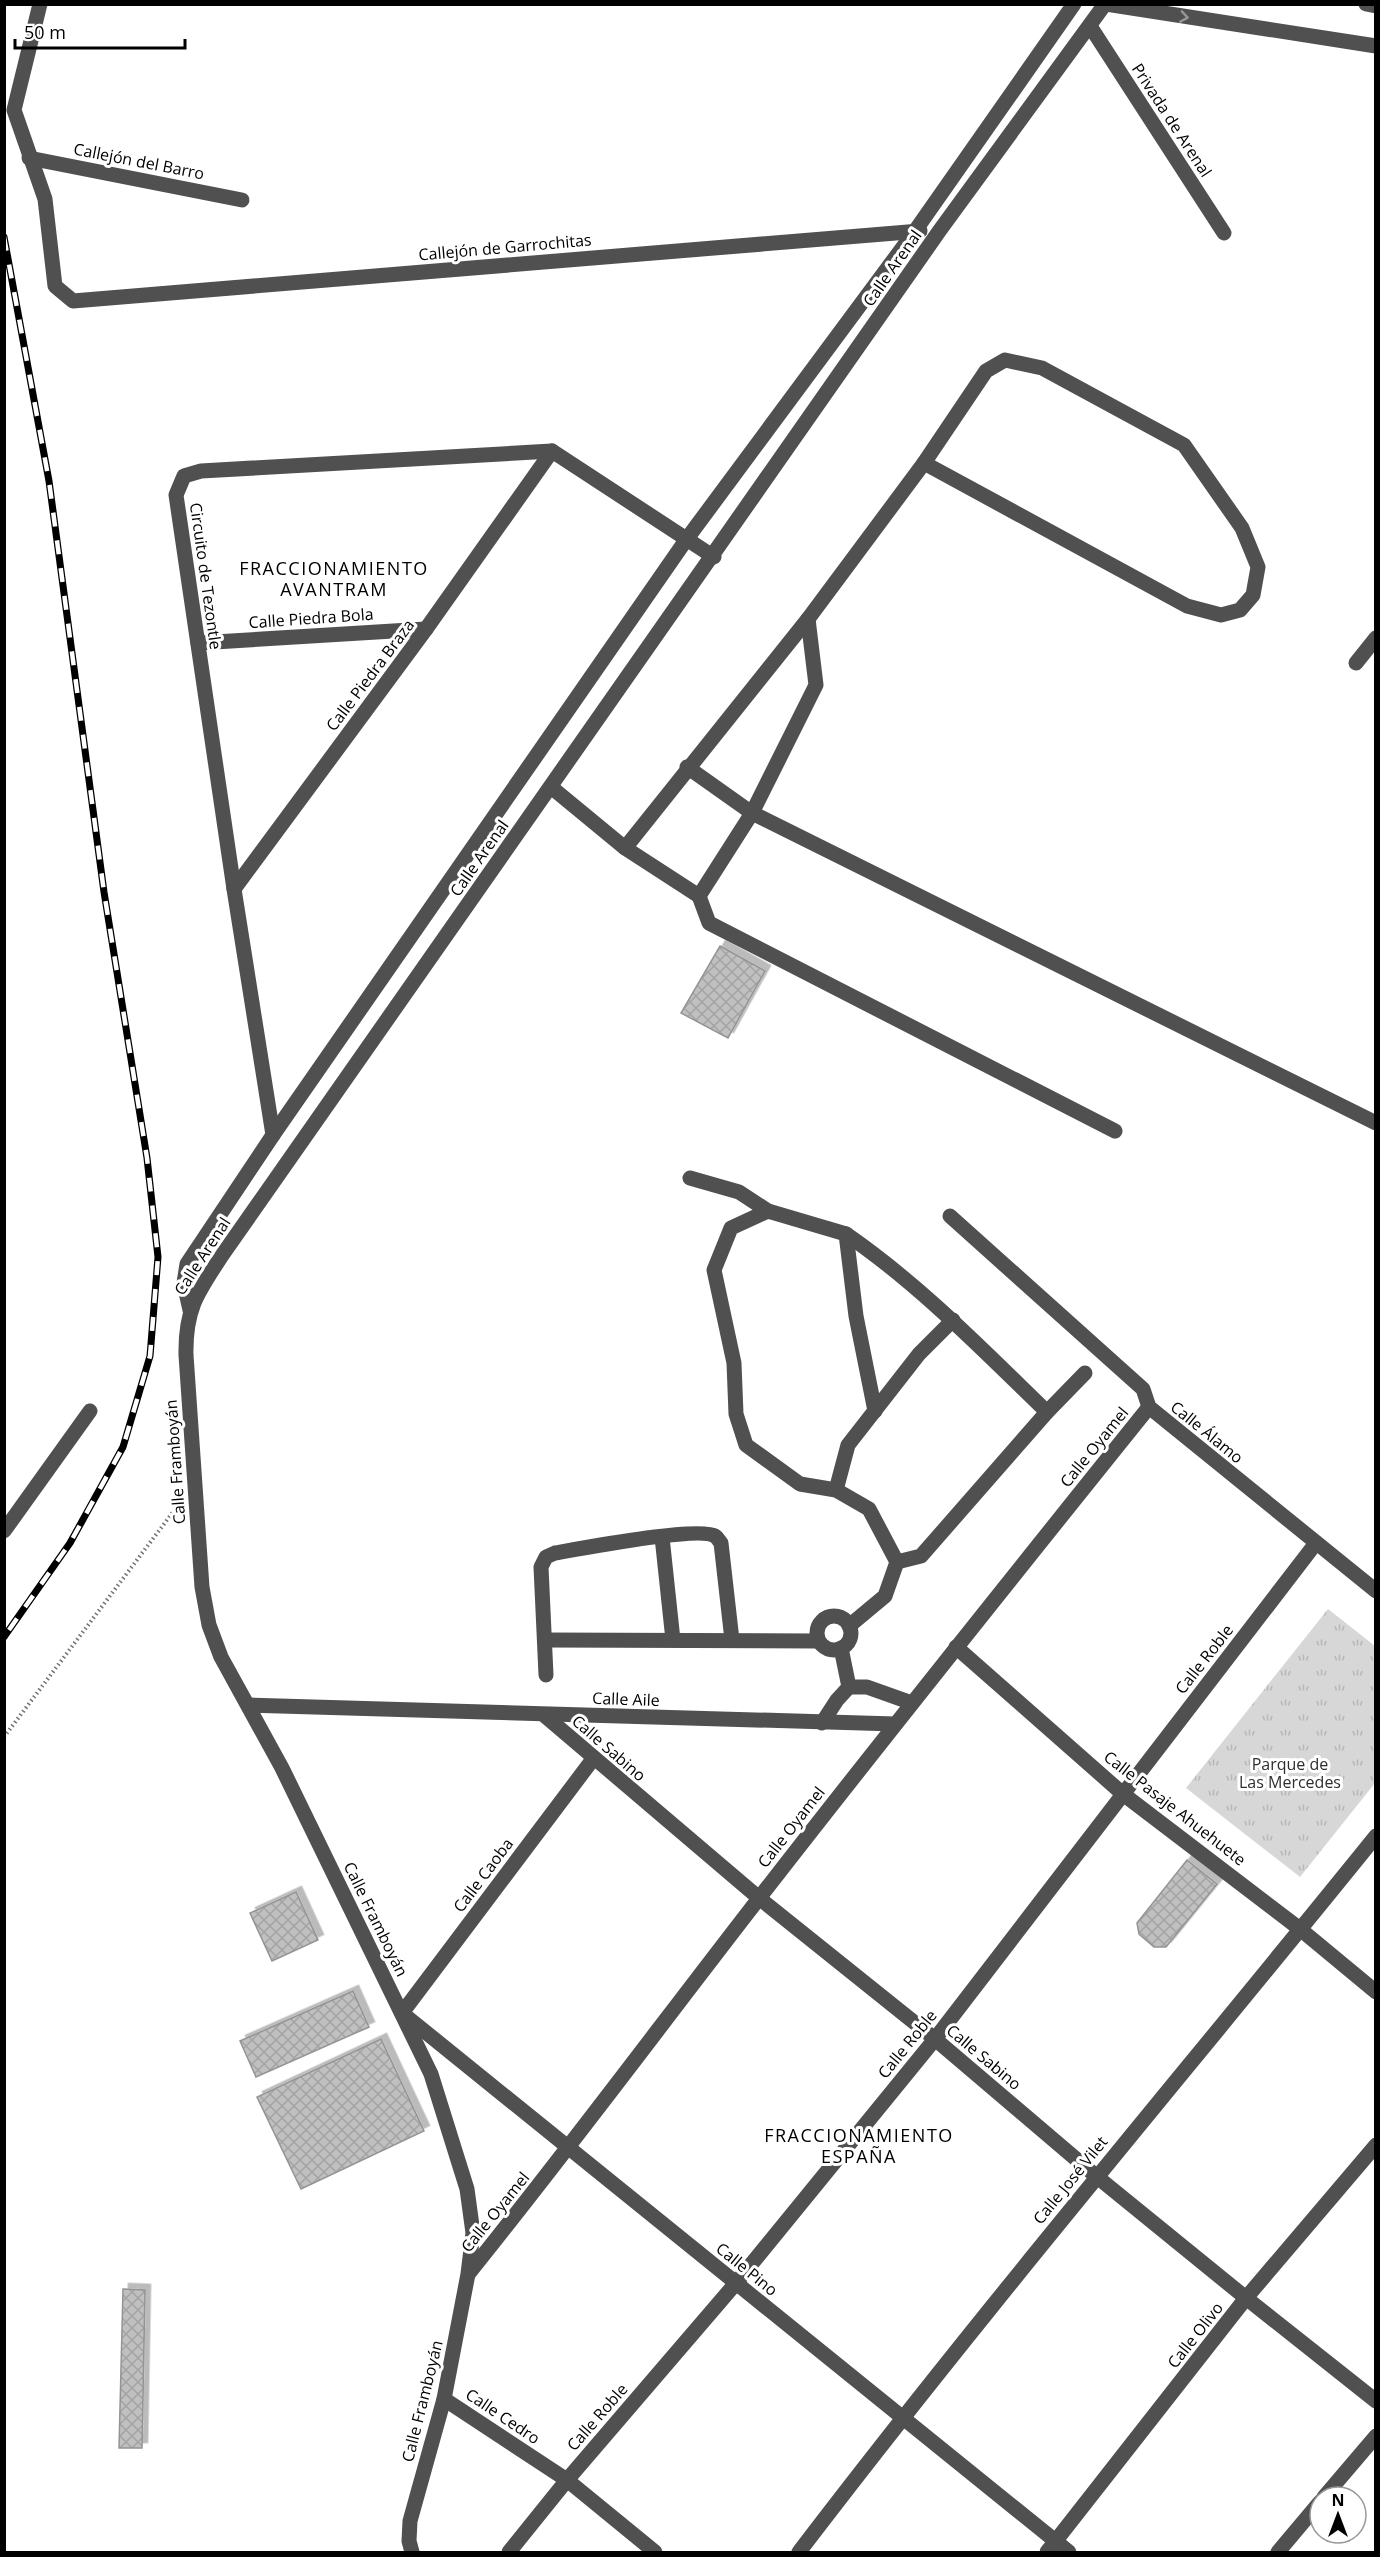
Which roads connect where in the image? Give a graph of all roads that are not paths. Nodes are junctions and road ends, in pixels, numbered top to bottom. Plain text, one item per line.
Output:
1 (40, 4) edge
2 (1074, 4) edge
3 (1105, 4) edge
4 (1366, 4) edge
5 (1376, 6) edge
6 (1090, 26) junction
7 (1376, 46) edge
8 (29, 158) junction
9 (242, 200) dead end
10 (940, 230) junction
11 (915, 231) junction
12 (1224, 233) dead end
13 (552, 451) junction
14 (924, 463) junction
15 (686, 540) junction
16 (714, 557) junction
17 (808, 619) junction
18 (426, 629) junction
19 (1376, 638) edge
20 (198, 643) junction
21 (1356, 663) dead end
22 (687, 767) junction
23 (551, 787) junction
24 (752, 813) junction
25 (625, 848) junction
26 (234, 889) junction
27 (699, 896) junction
28 (1376, 1123) edge
29 (1115, 1131) dead end
30 (273, 1135) junction
31 (690, 1178) dead end
32 (768, 1211) junction
33 (950, 1216) dead end
34 (846, 1234) junction
35 (190, 1310) junction
36 (953, 1320) junction
37 (1085, 1373) dead end
38 (1149, 1407) junction
39 (90, 1411) dead end
40 (875, 1411) junction
41 (1047, 1412) junction
42 (836, 1490) junction
43 (4, 1531) edge
44 (662, 1537) junction
45 (1316, 1543) junction
46 (897, 1562) junction
47 (1376, 1591) edge
48 (849, 1626) junction
49 (545, 1640) junction
50 (673, 1640) junction
51 (732, 1640) junction
52 (818, 1641) junction
53 (956, 1647) junction
54 (841, 1648) junction
55 (546, 1675) dead end
56 (849, 1687) junction
57 (912, 1703) junction
58 (248, 1705) junction
59 (544, 1715) junction
60 (822, 1723) junction
61 (895, 1725) junction
62 (593, 1759) junction
63 (1123, 1794) junction
64 (1376, 1836) edge
65 (759, 1898) junction
66 (1300, 1929) junction
67 (1376, 1992) edge
68 (402, 2013) junction
69 (934, 2039) junction
70 (1376, 2145) edge
71 (569, 2149) junction
72 (1096, 2176) junction
73 (468, 2274) junction
74 (736, 2283) junction
75 (1246, 2298) junction
76 (444, 2399) junction
77 (1376, 2401) edge
78 (902, 2418) junction
79 (1376, 2436) edge
80 (567, 2480) junction
81 (1334, 2485) edge
82 (1308, 2517) edge
83 (1052, 2547) edge
84 (412, 2553) edge
85 (509, 2553) edge
86 (655, 2553) edge
87 (799, 2553) edge
88 (1068, 2553) edge
89 (1278, 2553) edge

1 - 8 street
2 - 11 street, Calle Arenal
3 - 6 street, Calle Arenal
3 -> 7 street
4 - 5 street
6 - 10 street, Calle Arenal
6 - 12 street, Privada de Arenal
8 - 9 street, Callejón del Barro
8 - 11 street, Callejón de Garrochitas
10 - 11 street, Callejón de Garrochitas
10 - 16 street, Calle Arenal
11 - 15 street, Calle Arenal
13 - 15 street
13 - 18 street, Calle Piedra Braza
13 - 20 street, Circuito de Tezontle
14 - 14 street
14 - 17 street
15 - 16 street
15 - 30 street, Calle Arenal
16 - 23 street, Calle Arenal
17 - 22 street
17 - 24 street
18 - 20 street, Calle Piedra Bola
18 - 26 street, Calle Piedra Braza
19 - 21 street
20 - 26 street, Circuito de Tezontle
22 - 24 street
22 - 25 street
23 - 25 street
23 - 35 street, Calle Arenal
24 - 27 street
24 - 28 street
25 - 27 street
26 - 30 street, Circuito de Tezontle
27 - 29 street
30 - 35 street, Calle Arenal
31 - 32 street
32 - 34 street
32 - 42 street
33 - 38 street, Calle Álamo
34 - 36 street
34 - 40 street
35 - 58 street, Calle Framboyán
36 - 40 street
36 - 41 street
37 - 41 street
38 - 45 street, Calle Álamo
38 - 53 street, Calle Oyamel
39 - 43 street
40 - 42 street
41 - 46 street
42 - 46 street
44 - 49 street
44 - 50 street
44 - 51 street
45 - 47 street, Calle Álamo
45 - 63 street, Calle Roble
46 - 48 street
48 - 52 street
48 - 54 street
49 - 50 street
49 - 55 street
50 - 51 street
51 - 52 street
52 - 54 street
53 - 57 street, Calle Oyamel
53 - 63 street, Calle Pasaje Ahuehuete
54 - 56 street
56 - 57 street
56 - 60 street
57 - 61 street, Calle Oyamel
58 - 59 street, Calle Aile
58 - 68 street, Calle Framboyán
59 - 60 street, Calle Aile
59 - 62 street, Calle Sabino
60 - 61 street, Calle Aile
61 - 65 street, Calle Oyamel
62 - 65 street, Calle Sabino
62 - 68 street, Calle Caoba
63 - 66 street, Calle Pasaje Ahuehuete
63 - 69 street, Calle Roble
64 - 66 street, Calle José Vilet
65 - 69 street, Calle Sabino
65 - 71 street, Calle Oyamel
66 - 67 street, Calle Pasaje Ahuehuete
66 - 72 street, Calle José Vilet
68 - 71 street, Calle Pino
68 - 73 street, Calle Framboyán
69 - 72 street, Calle Sabino
69 - 74 street, Calle Roble
70 - 75 street, Calle Olivo
71 - 73 street, Calle Oyamel
71 - 74 street, Calle Pino
72 - 75 street, Calle Sabino
72 - 78 street, Calle José Vilet
73 - 76 street, Calle Framboyán
74 - 78 street, Calle Pino
74 - 80 street, Calle Roble
75 - 77 street, Calle Sabino
75 - 83 street, Calle Olivo
76 - 80 street, Calle Cedro
76 - 84 street, Calle Framboyán
78 - 83 street, Calle Pino
78 - 87 street, Calle José Vilet
79 - 81 street
80 - 85 street, Calle Roble
80 - 86 street, Calle Cedro
82 - 89 street
83 - 88 street, Calle Pino

